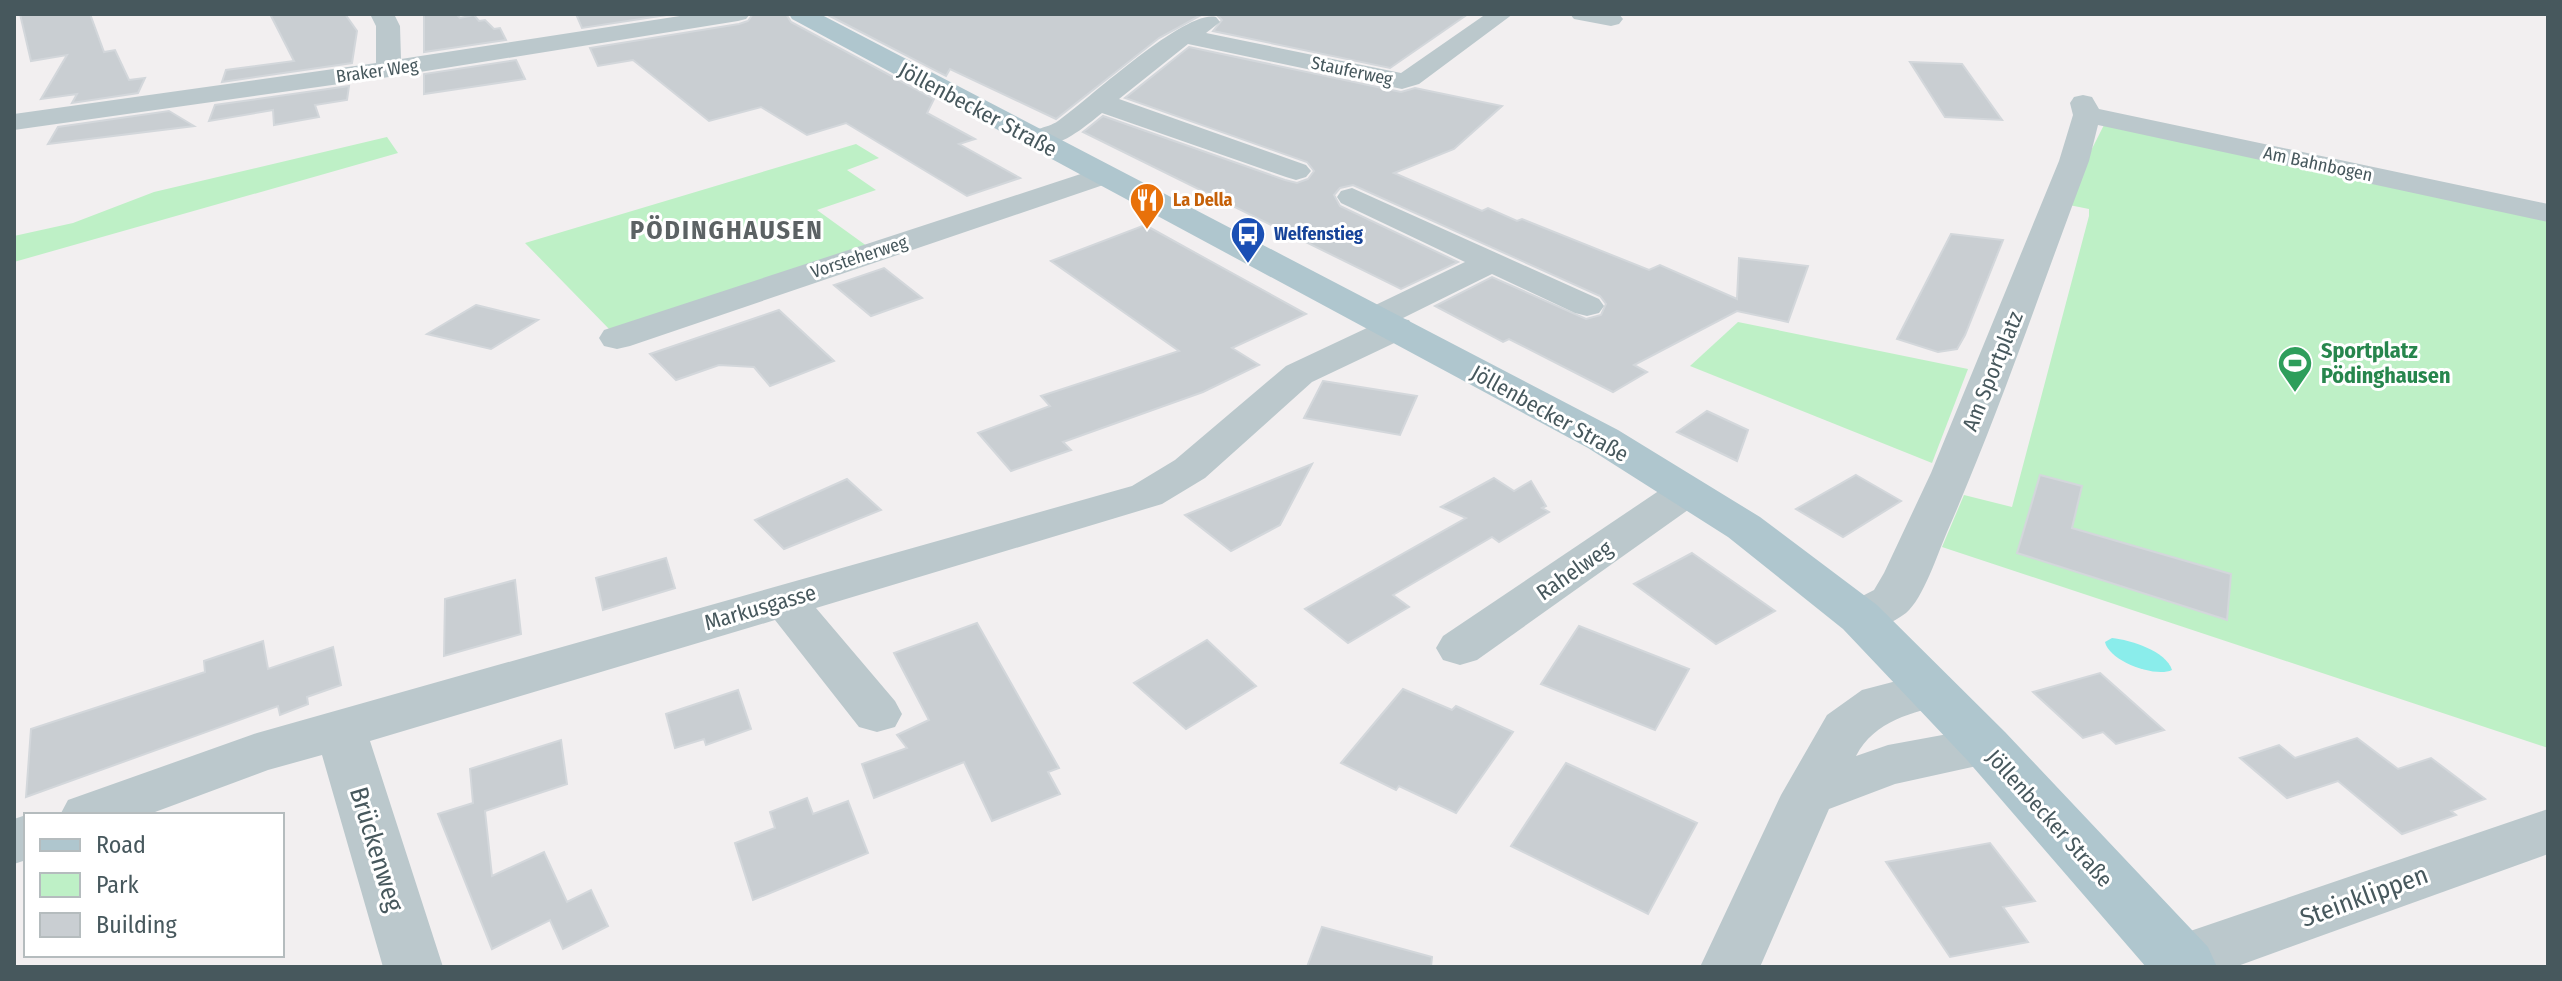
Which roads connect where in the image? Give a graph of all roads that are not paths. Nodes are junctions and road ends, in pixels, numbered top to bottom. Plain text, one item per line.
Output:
1 (382, 14) edge
2 (738, 14) edge
3 (801, 14) edge
4 (1219, 14) edge
5 (1501, 14) edge
6 (1582, 14) edge
7 (1611, 19) dead end
8 (1184, 36) junction
9 (389, 69) junction
10 (1098, 104) junction
11 (2085, 109) joint
12 (14, 122) edge
13 (1035, 140) junction
14 (1296, 171) dead end
15 (1102, 176) junction
16 (1352, 197) dead end
17 (2548, 213) edge
18 (1491, 262) junction
19 (1587, 306) dead end
20 (1385, 323) junction
21 (617, 338) dead end
22 (1687, 491) junction
23 (784, 600) junction
24 (1860, 617) junction
25 (1460, 648) dead end
26 (1931, 690) junction
27 (877, 714) dead end
28 (341, 731) junction
29 (1986, 746) junction
30 (1808, 795) junction
31 (92, 813) edge
32 (2548, 831) edge
33 (2182, 964) edge
34 (413, 967) edge
35 (1730, 967) edge

1 - 9 street
2 - 9 street, Braker Weg
3 - 13 main road, Jöllenbecker Straße
4 - 8 street
5 - 8 street, Stauferweg
6 - 7 street
8 - 10 street
9 - 12 street, Braker Weg
10 - 13 street
10 - 14 street
11 - 17 street, Am Bahnbogen
11 - 24 street, Am Sportplatz
13 - 15 main road, Jöllenbecker Straße
15 - 20 main road, Jöllenbecker Straße
15 - 21 street, Vorsteherweg
16 - 18 street
18 - 19 street
18 - 20 street
20 - 22 main road, Jöllenbecker Straße
20 - 23 street, Markusgasse
22 - 24 main road, Jöllenbecker Straße
22 - 25 street, Rahelweg
23 - 27 street
23 - 28 street, Markusgasse
24 - 26 main road, Jöllenbecker Straße
26 - 29 main road, Jöllenbecker Straße
26 - 30 street
28 - 31 street, Markusgasse
28 - 34 street, Brückenweg
29 - 30 street
29 - 33 main road, Jöllenbecker Straße
30 - 35 street
32 - 33 street, Steinklippen

